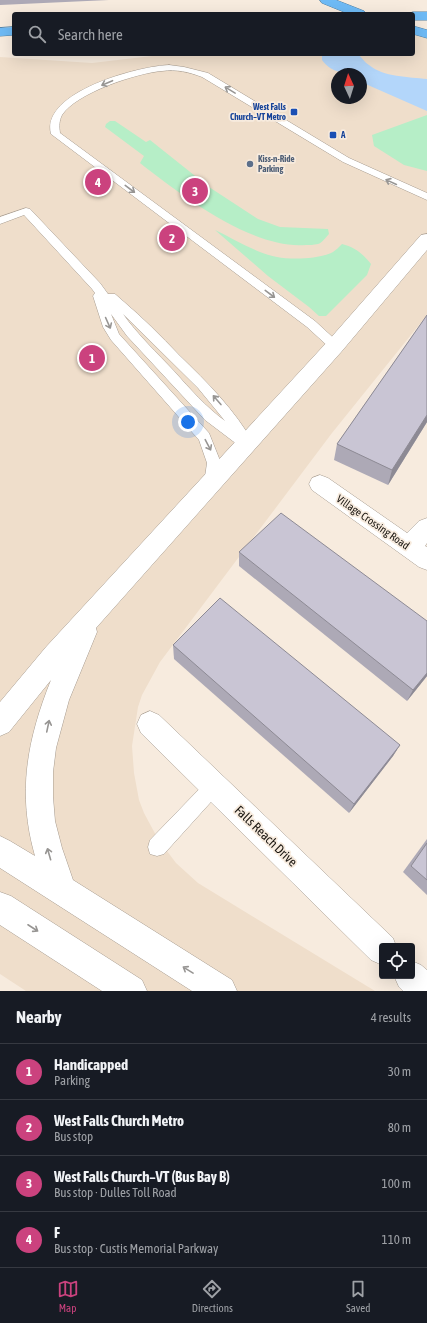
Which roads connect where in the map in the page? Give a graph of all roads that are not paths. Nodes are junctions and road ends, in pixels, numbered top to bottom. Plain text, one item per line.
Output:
1 (326, 0) edge
2 (355, 12) edge
3 (415, 16) edge
4 (427, 16) edge
5 (12, 22) edge
6 (0, 23) edge
7 (12, 31) edge
8 (415, 31) edge
9 (0, 32) edge
10 (427, 34) edge
11 (427, 197) edge
12 (0, 221) edge
13 (427, 239) edge
14 (96, 286) junction
15 (336, 346) junction
16 (247, 444) junction
17 (211, 484) junction
18 (320, 484) dead end
19 (427, 528) edge
20 (409, 547) junction
21 (427, 560) edge
22 (96, 610) junction
23 (0, 723) edge
24 (150, 724) dead end
25 (214, 786) junction
26 (157, 847) dead end
27 (0, 852) edge
28 (62, 891) junction
29 (0, 907) edge
30 (379, 946) edge
31 (413, 979) edge
32 (131, 991) edge
33 (221, 991) edge
34 (426, 991) edge

1 - 2 highway
3 - 4 highway
5 - 6 highway
7 - 9 highway
8 - 10 highway
11 -> 15 lane
12 - 14 lane
13 - 15 street
14 - 16 lane
14 -> 17 lane
15 - 16 street
16 - 17 street
17 - 22 street
18 - 20 street, Village Crossing Road
19 - 20 street
20 - 21 street, Village Crossing Road
22 - 23 street
28 -> 22 street
24 - 25 street, Falls Reach Drive
25 - 26 lane
25 - 30 street, Falls Reach Drive
27 - 28 street
33 -> 28 street
29 -> 32 street
31 - 34 street

